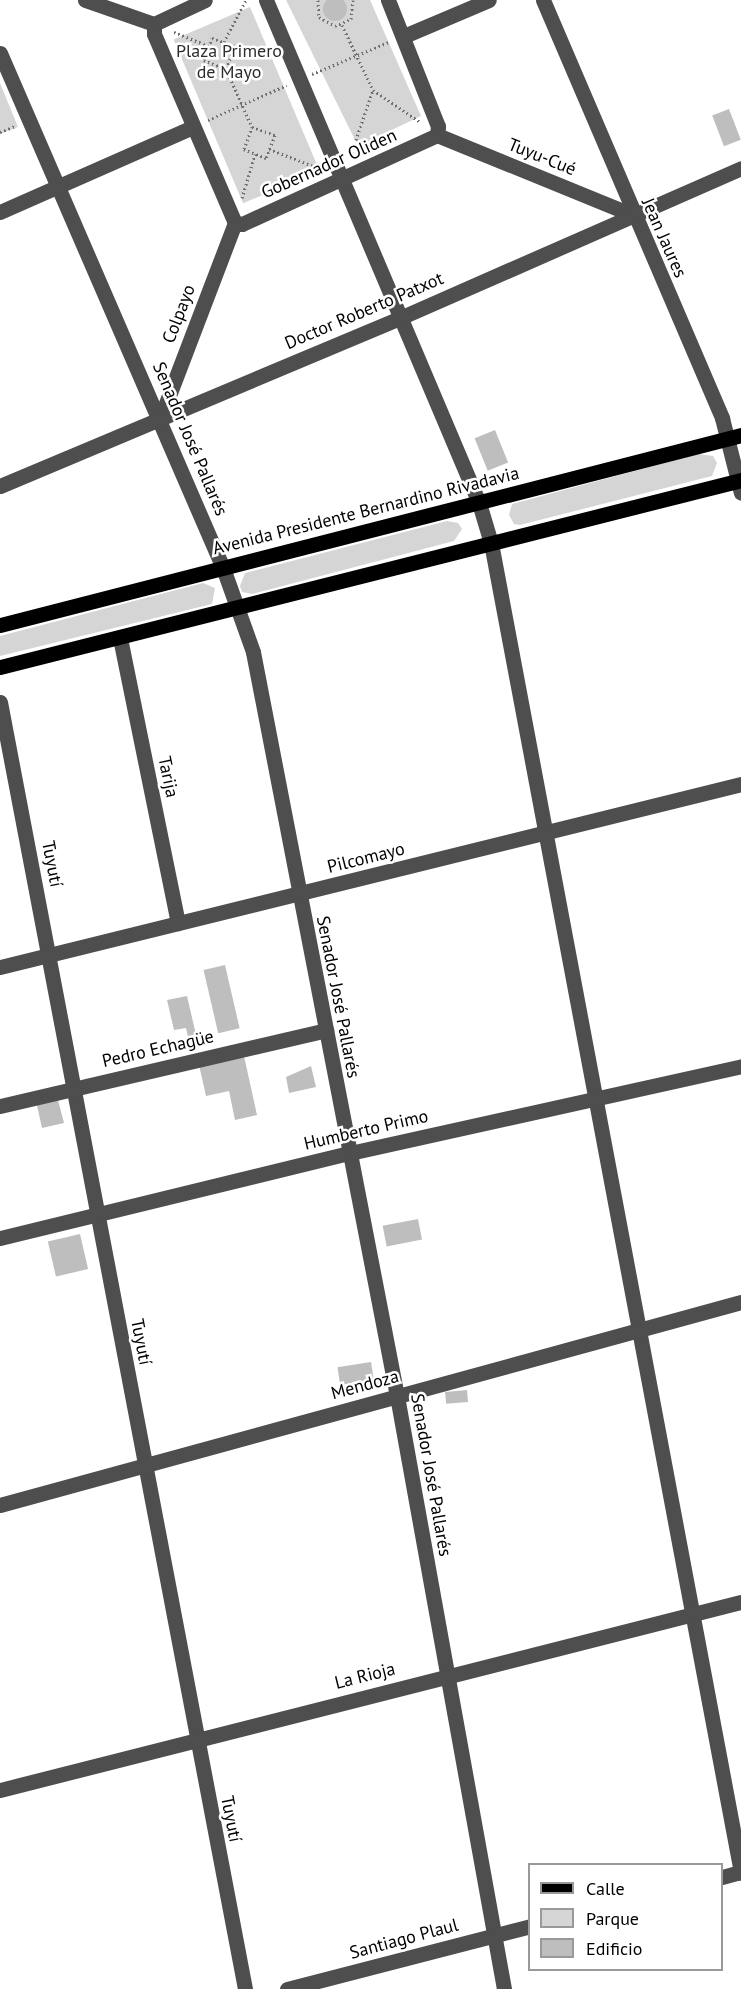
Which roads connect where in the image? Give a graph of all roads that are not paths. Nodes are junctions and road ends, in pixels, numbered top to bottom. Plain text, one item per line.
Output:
1 (85, 0) edge
2 (205, 0) edge
3 (266, 0) edge
4 (388, 0) edge
5 (489, 0) edge
6 (543, 0) edge
7 (154, 24) junction
8 (404, 36) junction
9 (0, 53) edge
10 (193, 127) junction
11 (437, 135) junction
12 (741, 168) edge
13 (343, 178) junction
14 (58, 187) junction
15 (0, 212) edge
16 (633, 215) junction
17 (235, 223) junction
18 (402, 317) junction
19 (160, 419) junction
20 (735, 436) edge
21 (740, 484) edge
22 (0, 486) edge
23 (479, 503) junction
24 (491, 543) junction
25 (223, 568) junction
26 (239, 607) junction
27 (0, 625) edge
28 (120, 639) junction
29 (0, 667) edge
30 (0, 702) edge
31 (741, 784) edge
32 (546, 833) junction
33 (298, 896) junction
34 (178, 923) junction
35 (49, 955) junction
36 (0, 967) edge
37 (326, 1030) junction
38 (741, 1066) edge
39 (74, 1088) junction
40 (598, 1099) junction
41 (0, 1106) edge
42 (350, 1153) junction
43 (97, 1213) junction
44 (0, 1238) edge
45 (741, 1302) edge
46 (640, 1330) junction
47 (397, 1396) junction
48 (145, 1466) junction
49 (0, 1505) edge
50 (741, 1602) edge
51 (692, 1615) junction
52 (447, 1675) junction
53 (195, 1740) junction
54 (0, 1790) edge
55 (741, 1872) edge
56 (723, 1877) edge
57 (528, 1926) edge
58 (494, 1935) junction
59 (244, 1989) edge
60 (287, 1989) edge
61 (504, 1989) edge

1 - 7 street
2 - 7 street
3 - 13 street
4 - 8 street
5 - 8 street
6 - 16 street, Jean Jaures
7 - 10 street
8 - 11 street
9 - 14 street, Senador José Pallarés
10 - 14 street
10 - 17 street
11 - 13 street, Gobernador Oliden
11 - 16 street, Tuyu-Cué
12 - 16 street, Doctor Roberto Patxot
13 - 17 street, Gobernador Oliden
13 - 18 street
14 - 15 street
14 - 19 street, Senador José Pallarés
16 - 18 street, Doctor Roberto Patxot
16 - 20 street, Jean Jaures
17 - 19 street, Colpayo
18 - 19 street, Doctor Roberto Patxot
18 - 23 street
19 - 22 street, Doctor Roberto Patxot
19 - 25 street, Senador José Pallarés
20 - 21 street, Jean Jaures
20 - 23 main road, Avenida Presidente Bernardino Rivadavia
21 - 24 main road
23 - 24 street
23 - 25 main road, Avenida Presidente Bernardino Rivadavia
24 - 26 main road
24 - 32 street
25 - 26 street, Senador José Pallarés
25 - 27 main road, Avenida Presidente Bernardino Rivadavia
26 - 28 main road
26 - 33 street, Senador José Pallarés
28 - 29 main road
28 - 34 street, Tarija
30 - 35 street, Tuyutí
31 - 32 street, Pilcomayo
32 - 33 street, Pilcomayo
32 - 40 street
33 - 34 street, Pilcomayo
33 - 37 street, Senador José Pallarés
34 - 35 street, Pilcomayo
35 - 36 street, Pilcomayo
35 - 39 street, Tuyutí
37 - 39 street, Pedro Echagüe
37 - 42 street, Senador José Pallarés
38 - 40 street, Humberto Primo
39 - 41 street, Pedro Echagüe
39 - 43 street, Tuyutí
40 - 42 street, Humberto Primo
40 - 46 street
42 - 43 street, Humberto Primo
42 - 47 street, Senador José Pallarés
43 - 44 street, Humberto Primo
43 - 48 street, Tuyutí
45 - 46 street, Mendoza
46 - 47 street, Mendoza
46 - 51 street
47 - 48 street, Mendoza
47 - 52 street, Senador José Pallarés
48 - 49 street, Mendoza
48 - 53 street, Tuyutí
50 - 51 street, La Rioja
51 - 52 street, La Rioja
51 - 55 street
52 - 53 street, La Rioja
52 - 58 street, Senador José Pallarés
53 - 54 street, La Rioja
53 - 59 street, Tuyutí
55 - 56 street
57 - 58 street, Santiago Plaul
58 - 60 street, Santiago Plaul
58 - 61 street, Senador José Pallarés

